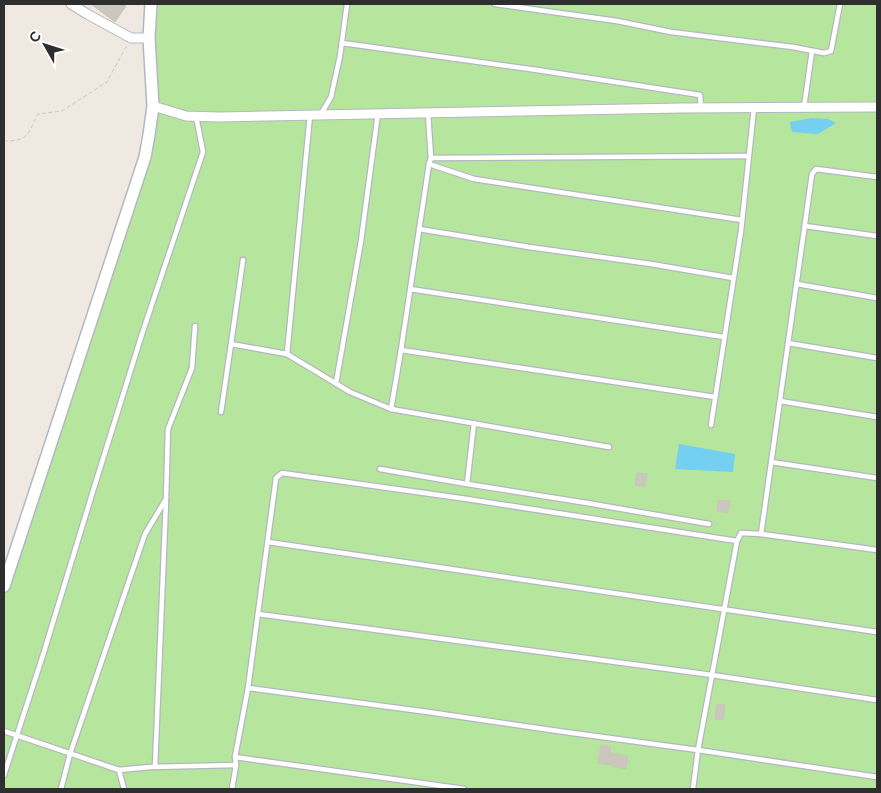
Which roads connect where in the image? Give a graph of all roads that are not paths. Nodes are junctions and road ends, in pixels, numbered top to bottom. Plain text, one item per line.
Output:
1 (71, 4) edge
2 (151, 4) edge
3 (347, 4) edge
4 (495, 4) edge
5 (840, 4) edge
6 (149, 38) junction
7 (342, 43) junction
8 (812, 51) junction
9 (153, 106) junction
10 (804, 107) junction
11 (877, 107) edge
12 (701, 108) junction
13 (754, 108) junction
14 (378, 113) junction
15 (428, 113) junction
16 (321, 114) junction
17 (310, 115) junction
18 (196, 116) junction
19 (748, 156) junction
20 (430, 161) junction
21 (877, 178) edge
22 (742, 220) junction
23 (805, 226) junction
24 (419, 229) junction
25 (877, 236) edge
26 (244, 260) dead end
27 (733, 278) junction
28 (797, 284) junction
29 (410, 289) junction
30 (877, 298) edge
31 (195, 326) dead end
32 (724, 337) junction
33 (788, 343) junction
34 (231, 344) junction
35 (401, 350) junction
36 (287, 354) junction
37 (877, 358) edge
38 (336, 383) junction
39 (715, 397) junction
40 (780, 401) junction
41 (391, 409) junction
42 (221, 412) dead end
43 (877, 417) edge
44 (474, 423) junction
45 (711, 424) dead end
46 (609, 447) dead end
47 (771, 462) junction
48 (380, 469) dead end
49 (877, 478) edge
50 (467, 484) junction
51 (166, 499) junction
52 (709, 524) dead end
53 (761, 534) junction
54 (737, 541) junction
55 (268, 542) junction
56 (877, 550) edge
57 (4, 586) edge
58 (724, 610) junction
59 (258, 614) junction
60 (877, 632) edge
61 (712, 675) junction
62 (248, 688) junction
63 (877, 700) edge
64 (4, 731) edge
65 (17, 736) junction
66 (698, 750) junction
67 (70, 754) junction
68 (235, 757) junction
69 (236, 765) junction
70 (155, 767) junction
71 (119, 770) junction
72 (4, 775) edge
73 (877, 777) edge
74 (61, 789) edge
75 (124, 789) edge
76 (232, 789) edge
77 (464, 789) edge
78 (693, 789) edge

1 - 6 street
2 - 6 street
3 - 7 lane
4 - 8 lane
5 - 8 lane
6 - 9 street
7 - 12 lane
7 - 16 lane
8 - 10 lane
9 - 18 street
9 - 57 street
10 - 11 street
10 - 13 street
12 - 13 street
12 - 15 street
13 - 19 lane
14 - 15 street
14 - 16 street
14 - 38 lane
15 - 20 lane
16 - 17 street
17 - 18 street
17 - 36 lane
18 - 65 lane
19 - 20 lane
19 - 22 lane
20 - 22 lane
20 - 24 lane
21 - 23 lane
22 - 27 lane
23 - 25 lane
23 - 28 lane
24 - 27 lane
24 - 29 lane
26 - 34 lane
27 - 32 lane
28 - 30 lane
28 - 33 lane
29 - 32 lane
29 - 35 lane
31 - 51 lane
32 - 39 lane
33 - 37 lane
33 - 40 lane
34 - 36 lane
34 - 42 lane
35 - 39 lane
35 - 41 lane
36 - 38 lane
38 - 41 lane
39 - 45 lane
40 - 43 lane
40 - 47 lane
41 - 44 lane
44 - 46 lane
44 - 50 lane
47 - 49 lane
47 - 53 lane
48 - 50 lane
50 - 52 lane
51 - 67 lane
51 - 70 lane
53 - 54 lane
53 - 56 lane
54 - 55 lane
54 - 58 lane
55 - 58 lane
55 - 59 lane
58 - 60 lane
58 - 61 lane
59 - 61 lane
59 - 62 lane
61 - 63 lane
61 - 66 lane
62 - 66 lane
62 - 68 lane
64 - 65 lane
65 - 67 lane
65 - 72 lane
66 - 73 lane
66 - 78 lane
67 - 71 lane
67 - 74 lane
68 - 69 lane
68 - 77 lane
69 - 70 lane
69 - 76 lane
70 - 71 lane
71 - 75 lane

